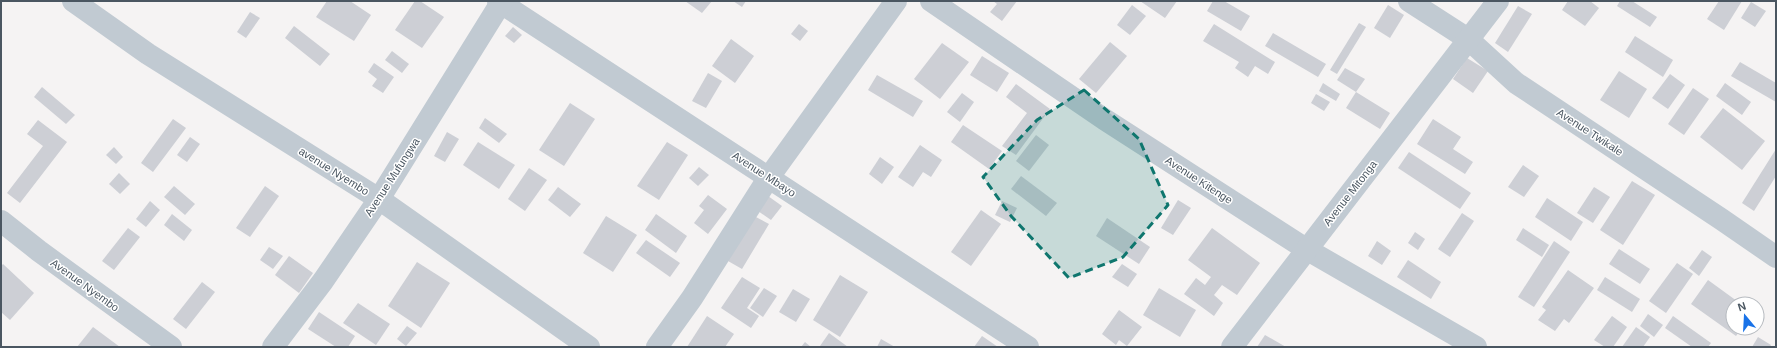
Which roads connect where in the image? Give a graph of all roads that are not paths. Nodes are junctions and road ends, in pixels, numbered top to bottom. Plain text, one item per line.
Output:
1 (74, 1) edge
2 (896, 1) edge
3 (931, 1) edge
4 (1409, 1) edge
5 (1498, 1) edge
6 (501, 2) edge
7 (1468, 39) junction
8 (769, 177) junction
9 (379, 199) junction
10 (1, 221) edge
11 (1306, 249) junction
12 (1776, 257) edge
13 (171, 347) edge
14 (273, 347) edge
15 (589, 347) edge
16 (657, 347) edge
17 (1028, 347) edge
18 (1232, 347) edge
19 (1476, 347) edge

1 - 9 street, avenue Nyembo
2 - 8 street
3 - 11 street, Avenue Kitenge
4 - 7 street, Avenue Twikale
5 - 7 street, Avenue Mitonga
6 - 8 street, Avenue Mbayo
6 - 9 street, Avenue Mufungwa
7 - 11 street, Avenue Mitonga
7 - 12 street, Avenue Twikale
8 - 16 street
8 - 17 street, Avenue Mbayo
9 - 14 street, Avenue Mufungwa
9 - 15 street, avenue Nyembo
10 - 13 street, Avenue Nyembo
11 - 18 street, Avenue Mitonga
11 - 19 street, Avenue Kitenge

